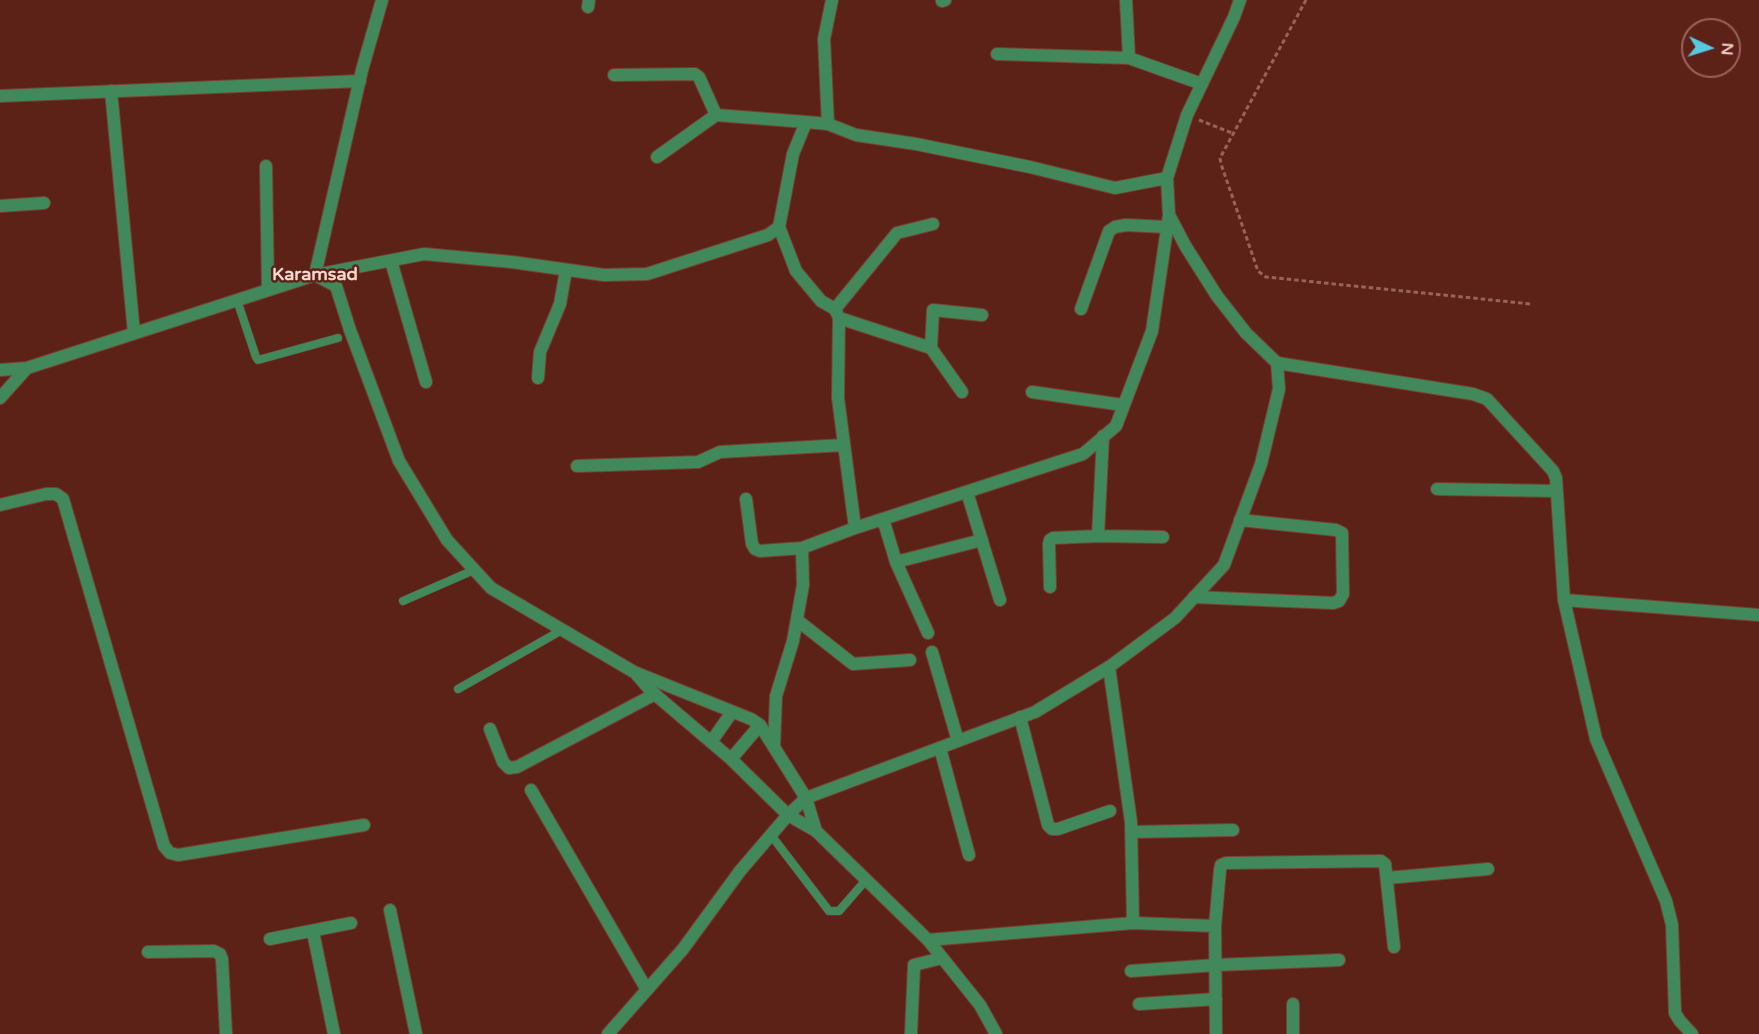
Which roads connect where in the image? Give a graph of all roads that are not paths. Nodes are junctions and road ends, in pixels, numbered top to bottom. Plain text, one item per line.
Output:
1 (382, 0) edge
2 (832, 0) edge
3 (1126, 0) edge
4 (1240, 0) edge
5 (997, 54) dead end
6 (1129, 58) junction
7 (614, 75) dead end
8 (360, 81) junction
9 (1202, 84) junction
10 (111, 91) junction
11 (0, 96) edge
12 (716, 115) junction
13 (806, 122) junction
14 (828, 124) junction
15 (657, 156) dead end
16 (267, 166) dead end
17 (1167, 178) junction
18 (44, 203) dead end
19 (0, 206) edge
20 (1168, 221) junction
21 (933, 224) dead end
22 (779, 227) junction
23 (391, 261) junction
24 (566, 270) junction
25 (315, 275) junction
26 (268, 290) junction
27 (237, 300) junction
28 (1081, 309) dead end
29 (837, 314) junction
30 (982, 315) dead end
31 (134, 333) junction
32 (338, 338) dead end
33 (931, 348) junction
34 (1277, 363) junction
35 (27, 368) junction
36 (0, 370) edge
37 (538, 378) dead end
38 (426, 382) dead end
39 (962, 392) dead end
40 (1032, 392) dead end
41 (0, 398) edge
42 (1124, 405) junction
43 (1103, 436) junction
44 (844, 445) junction
45 (577, 466) dead end
46 (1437, 489) dead end
47 (1557, 491) junction
48 (967, 492) junction
49 (746, 499) dead end
50 (0, 506) edge
51 (883, 519) junction
52 (1240, 520) junction
53 (855, 528) junction
54 (1098, 536) junction
55 (1162, 537) dead end
56 (982, 540) junction
57 (802, 549) junction
58 (896, 562) junction
59 (474, 570) junction
60 (1050, 587) dead end
61 (1194, 597) junction
62 (1000, 600) dead end
63 (1568, 600) junction
64 (403, 601) dead end
65 (1759, 615) edge
66 (797, 620) junction
67 (562, 630) junction
68 (928, 633) dead end
69 (932, 652) dead end
70 (910, 660) dead end
71 (1109, 667) junction
72 (634, 672) junction
73 (458, 689) dead end
74 (655, 694) junction
75 (732, 712) junction
76 (1020, 717) junction
77 (760, 725) junction
78 (490, 729) dead end
79 (958, 741) junction
80 (711, 742) junction
81 (774, 747) junction
82 (940, 748) junction
83 (730, 759) junction
84 (531, 790) dead end
85 (806, 798) junction
86 (1110, 811) dead end
87 (788, 815) junction
88 (364, 825) dead end
89 (1233, 830) dead end
90 (816, 831) junction
91 (1132, 832) junction
92 (771, 835) junction
93 (969, 855) dead end
94 (1488, 869) dead end
95 (1387, 878) junction
96 (866, 880) junction
97 (390, 910) dead end
98 (1132, 923) junction
99 (351, 924) dead end
100 (1215, 926) junction
101 (313, 932) junction
102 (270, 939) dead end
103 (928, 940) junction
104 (1394, 947) dead end
105 (148, 952) dead end
106 (942, 958) junction
107 (1339, 960) dead end
108 (1216, 965) junction
109 (1131, 971) dead end
110 (647, 990) junction
111 (1216, 999) junction
112 (1139, 1004) dead end
113 (1293, 1004) dead end
114 (226, 1034) edge
115 (334, 1034) edge
116 (416, 1034) edge
117 (608, 1034) edge
118 (911, 1034) edge
119 (996, 1034) edge
120 (1216, 1034) edge
121 (1293, 1034) edge
122 (1692, 1034) edge

1 - 8 street
2 - 14 street
3 - 6 street
4 - 9 street
5 - 6 street
6 - 9 street
7 - 12 street
8 - 10 street
8 - 25 street
9 - 17 street
10 - 11 street
10 - 31 street
12 - 13 street
12 - 15 street
13 - 14 street
13 - 22 street
14 - 17 street
16 - 26 street
17 - 20 street
18 - 19 street
20 - 28 street
20 - 34 street
20 - 42 street
21 - 29 street
22 - 24 street
22 - 29 street
23 - 24 street
23 - 25 street
23 - 38 street
24 - 37 street
25 - 26 street
25 - 59 street
26 - 27 street
27 - 31 street
27 - 32 lane
29 - 33 street
29 - 44 street
30 - 33 street
31 - 35 street
33 - 39 street
34 - 47 street
34 - 52 street
35 - 36 street
35 - 41 street
40 - 42 street
42 - 43 street
43 - 48 street
43 - 54 street
44 - 45 street
44 - 53 street
46 - 47 street
47 - 63 street
48 - 51 street
48 - 56 street
49 - 57 street
50 - 88 street
51 - 53 street
51 - 58 street
52 - 61 street
52 - 61 street
53 - 57 street
54 - 55 street
54 - 60 street
56 - 58 street
56 - 62 street
57 - 66 street
58 - 68 street
59 - 64 lane
59 - 67 street
61 - 71 street
63 - 65 street
63 - 122 street
66 - 70 street
66 - 81 street
67 - 72 street
67 - 73 lane
69 - 79 street
71 - 76 street
71 - 91 street
72 - 74 street
72 - 75 street
74 - 78 street
74 - 80 street
75 - 77 street
75 - 80 street
76 - 79 street
76 - 86 street
77 - 81 street
77 - 83 street
79 - 82 street
80 - 83 street
81 - 85 street
82 - 85 street
82 - 93 street
83 - 87 street
84 - 110 street
85 - 87 street
85 - 90 street
87 - 90 street
87 - 92 street
89 - 91 street
90 - 96 street
91 - 98 street
92 - 96 lane
92 - 110 street
94 - 95 street
95 - 100 street
95 - 104 street
96 - 103 street
97 - 116 street
98 - 100 street
98 - 103 street
99 - 101 street
100 - 108 street
101 - 102 street
101 - 115 street
103 - 106 street
105 - 114 street
106 - 118 street
106 - 119 street
107 - 108 street
108 - 109 street
108 - 111 street
110 - 117 street
111 - 112 street
111 - 120 street
113 - 121 street

